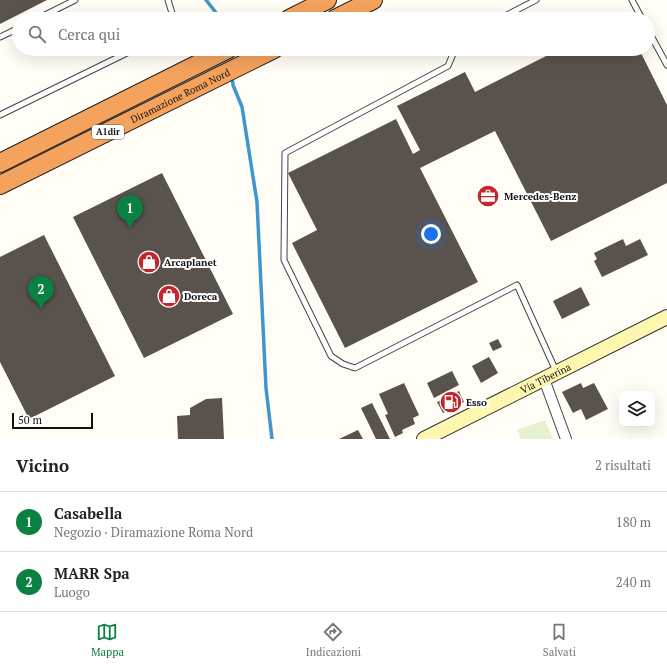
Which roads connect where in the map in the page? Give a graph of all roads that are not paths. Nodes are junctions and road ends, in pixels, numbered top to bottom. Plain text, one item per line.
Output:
1 (75, 0) edge
2 (168, 0) edge
3 (327, 0) edge
4 (373, 0) edge
5 (536, 0) edge
6 (632, 0) edge
7 (51, 12) edge
8 (172, 12) edge
9 (303, 12) edge
10 (349, 12) edge
11 (513, 12) edge
12 (638, 12) edge
13 (12, 31) edge
14 (0, 37) edge
15 (655, 43) edge
16 (121, 56) edge
17 (215, 56) edge
18 (259, 56) edge
19 (452, 56) edge
20 (667, 65) edge
21 (0, 115) edge
22 (0, 163) edge
23 (0, 186) edge
24 (667, 317) edge
25 (550, 376) junction
26 (424, 439) edge
27 (566, 439) edge

1 - 7 lane
2 - 8 lane
3 - 9 highway
4 - 10 highway
5 - 11 lane
6 - 12 lane
13 - 14 lane
15 - 20 lane
16 - 21 lane
17 - 22 highway, Diramazione Roma Nord / A1dir
18 - 23 highway, Diramazione Roma Nord / A1dir
19 - 25 lane
24 - 25 main road, Via Tiberina
25 - 26 main road, Via Tiberina
25 - 27 street

